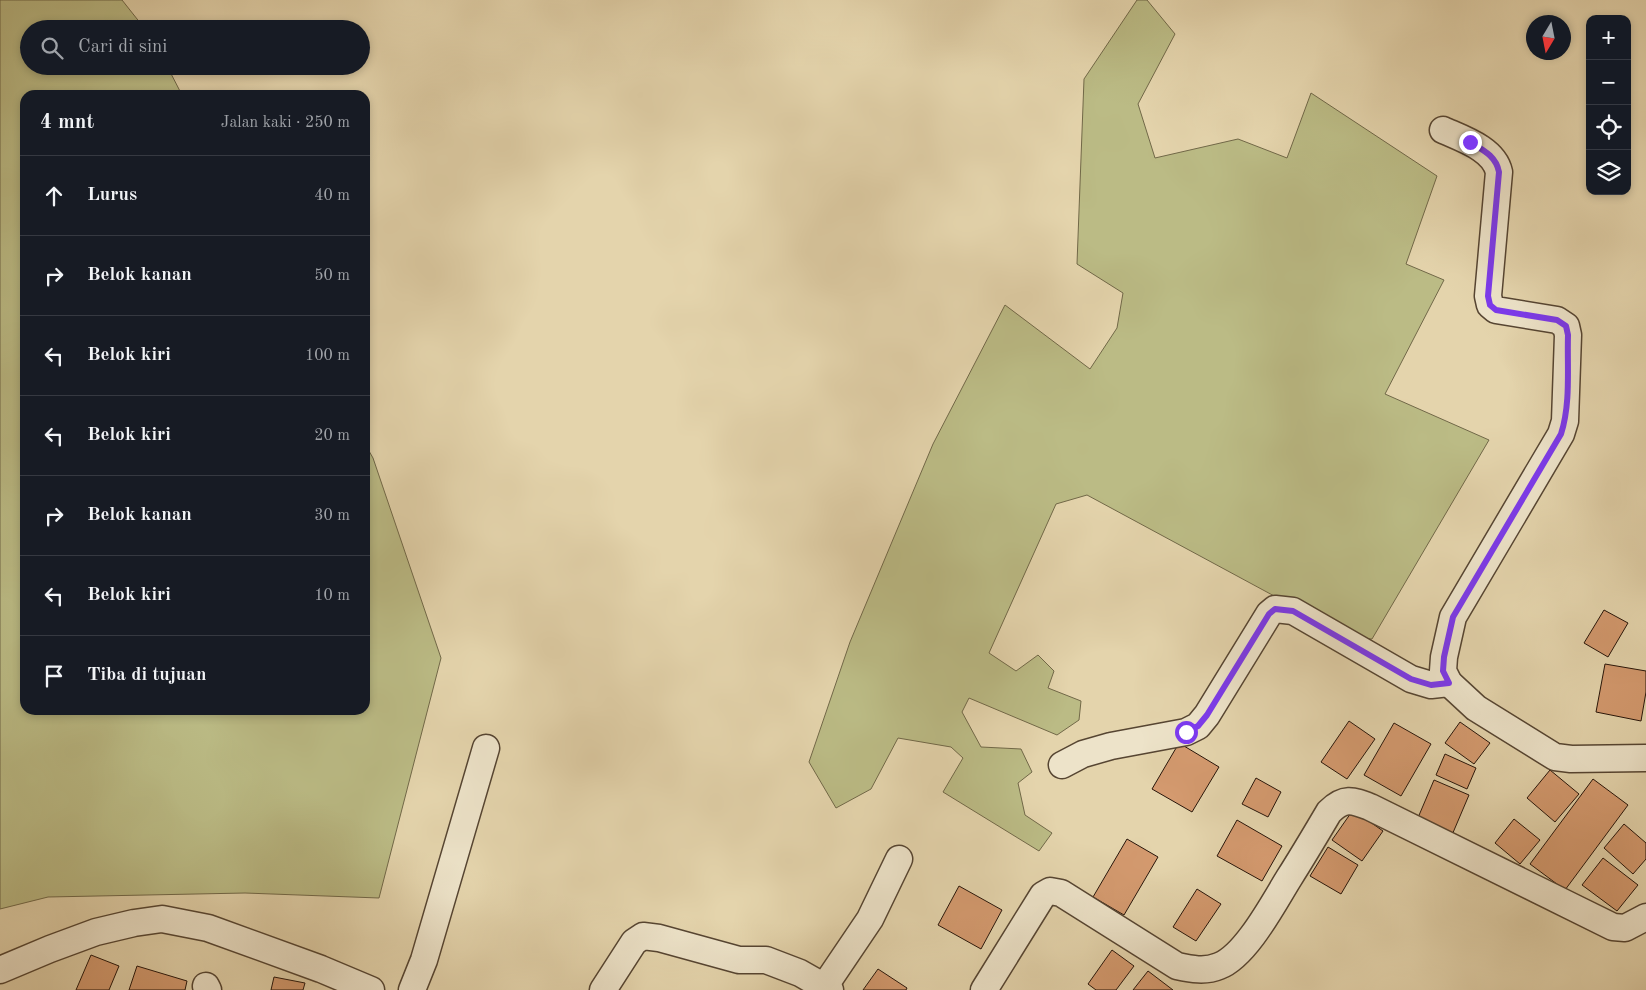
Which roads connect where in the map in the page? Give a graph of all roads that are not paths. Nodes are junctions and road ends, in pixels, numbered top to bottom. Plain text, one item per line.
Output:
1 (1444, 130) dead end
2 (1449, 683) junction
3 (486, 748) dead end
4 (1646, 758) edge
5 (1062, 765) dead end
6 (899, 859) dead end
7 (1639, 928) edge
8 (0, 970) edge
9 (827, 988) edge
10 (371, 990) edge
11 (412, 990) edge
12 (603, 990) edge
13 (984, 990) edge

1 - 2 street
2 - 4 street
2 - 5 street
3 - 11 street
6 - 9 street
7 - 13 street
8 - 10 street
9 - 12 street

